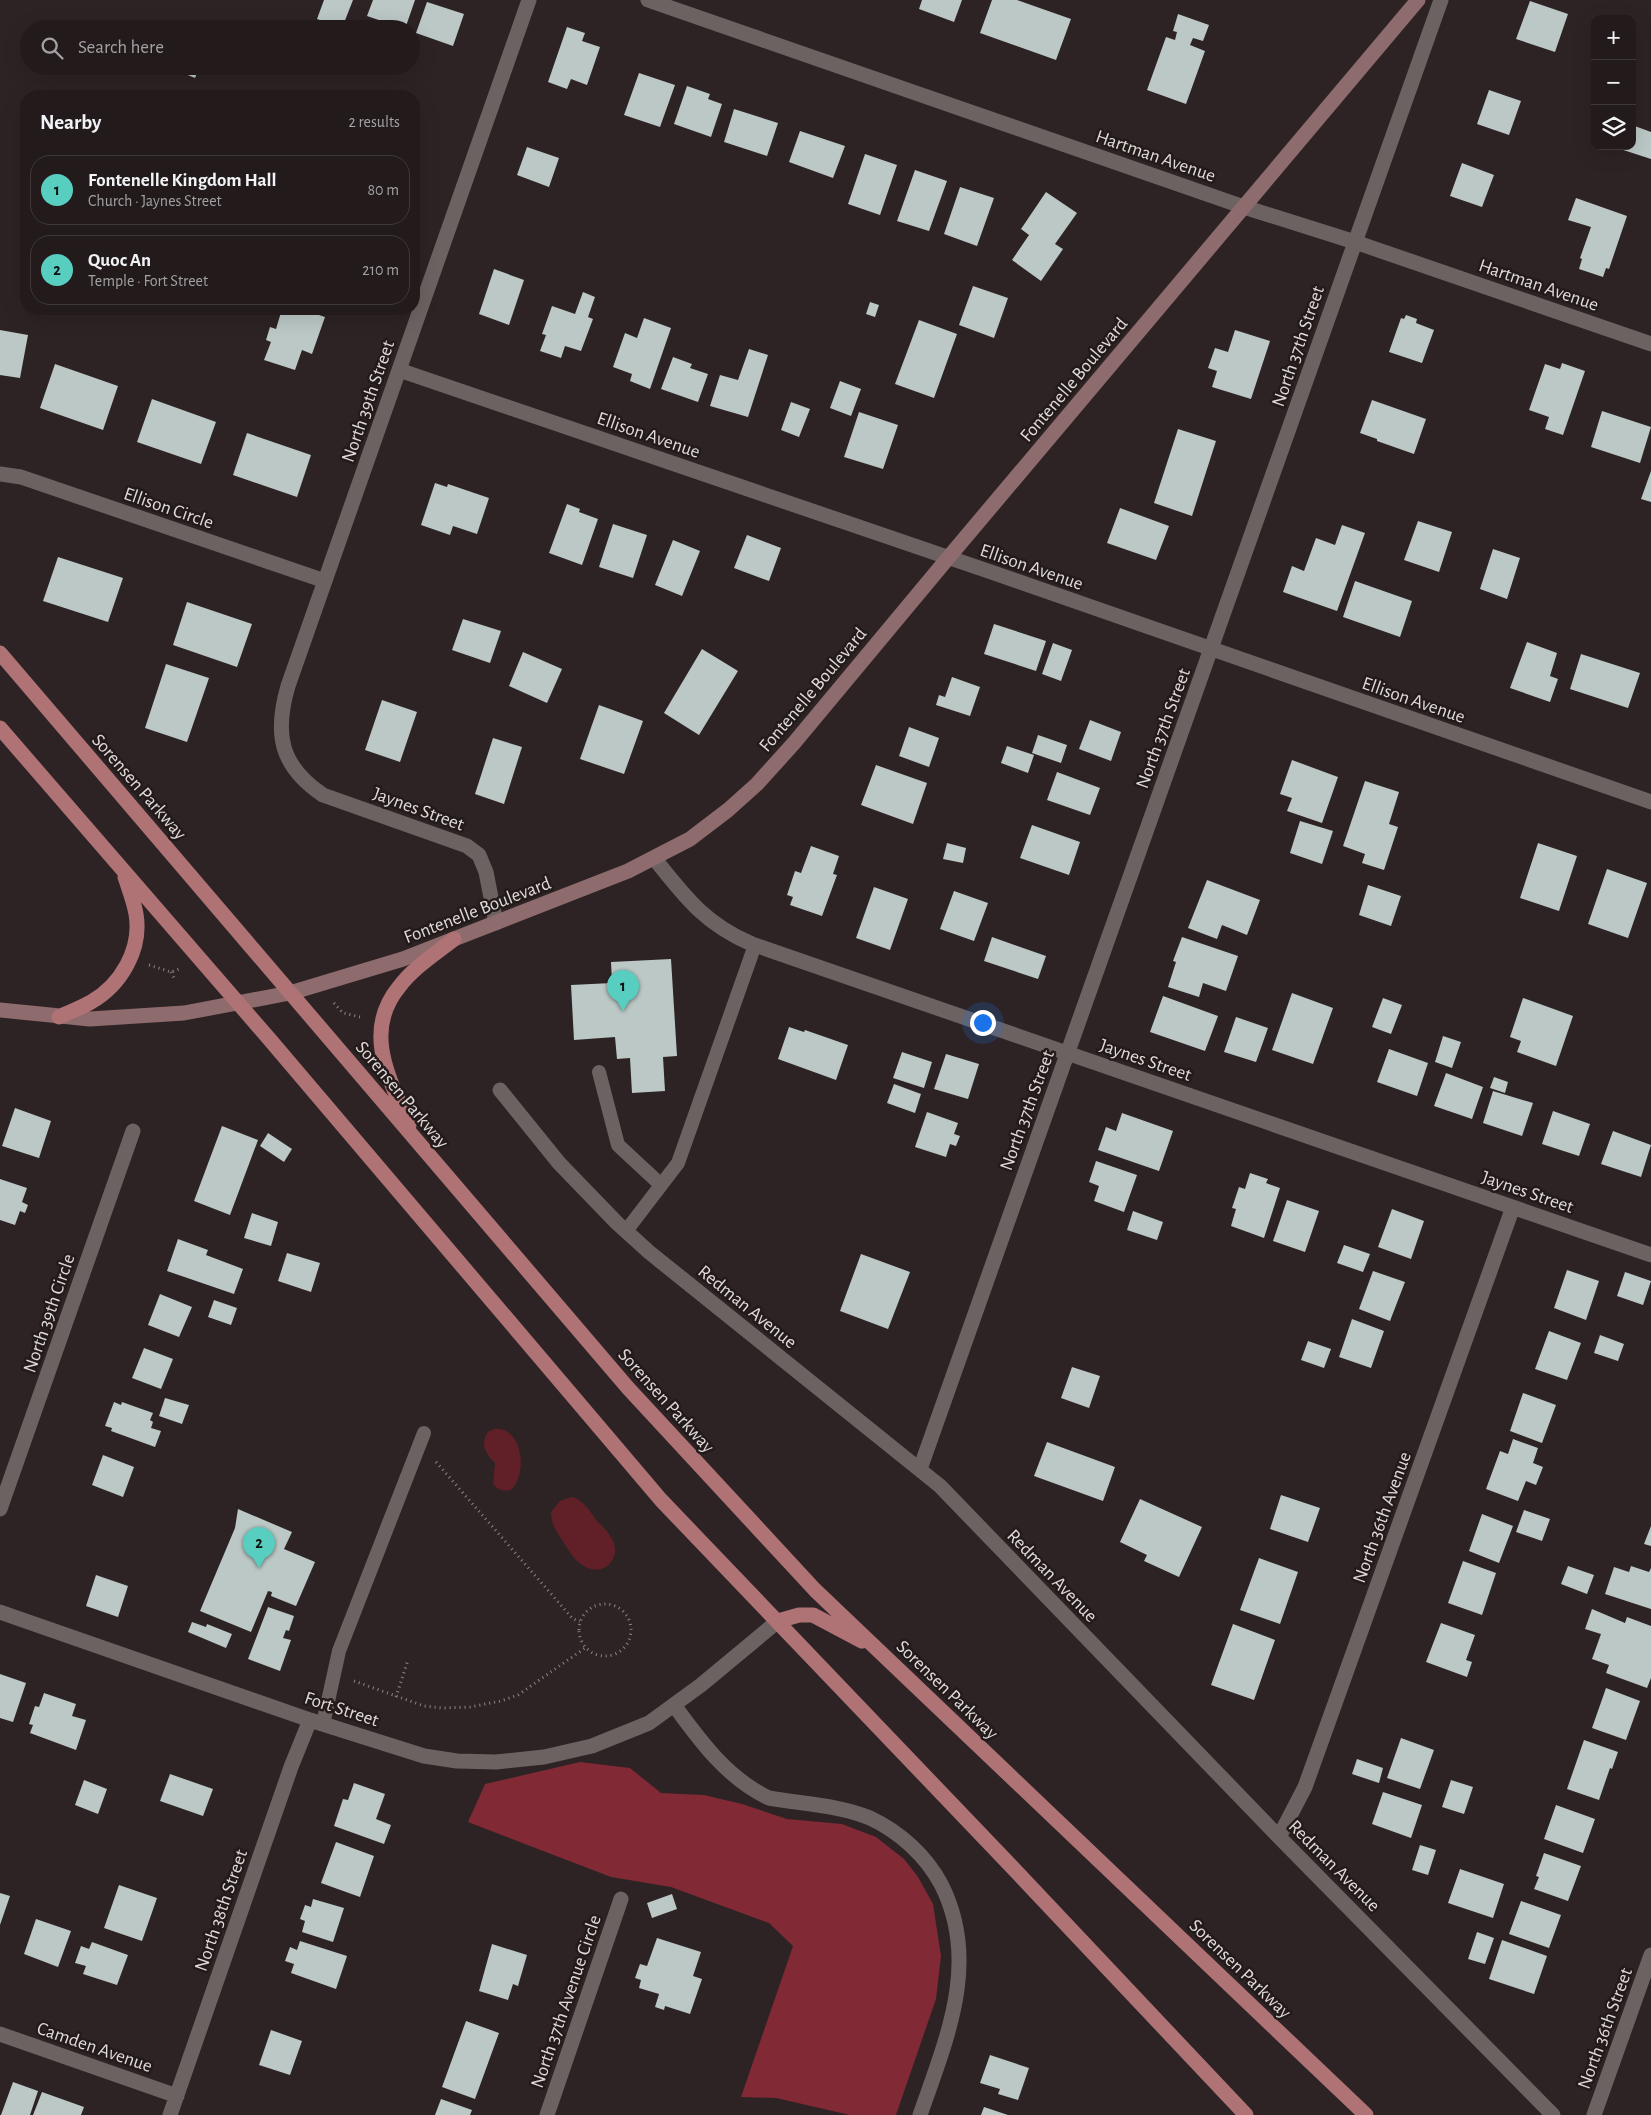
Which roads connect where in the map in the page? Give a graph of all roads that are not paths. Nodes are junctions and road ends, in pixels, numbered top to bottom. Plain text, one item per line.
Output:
1 (529, 0) edge
2 (648, 0) edge
3 (1418, 0) edge
4 (1441, 0) edge
5 (1244, 206) junction
6 (1355, 242) junction
7 (420, 310) edge
8 (418, 315) edge
9 (1651, 344) edge
10 (399, 370) junction
11 (0, 474) edge
12 (948, 558) junction
13 (325, 581) junction
14 (1211, 650) junction
15 (0, 653) edge
16 (0, 728) edge
17 (289, 761) joint
18 (1651, 802) edge
19 (654, 858) junction
20 (123, 871) junction
21 (496, 923) junction
22 (454, 939) junction
23 (755, 944) junction
24 (290, 993) junction
25 (237, 1004) junction
26 (0, 1010) edge
27 (59, 1017) junction
28 (1068, 1053) junction
29 (599, 1072) dead end
30 (500, 1090) dead end
31 (133, 1131) dead end
32 (414, 1138) junction
33 (661, 1185) junction
34 (1513, 1207) junction
35 (626, 1231) junction
36 (1651, 1255) edge
37 (424, 1434) road end
38 (920, 1469) junction
39 (0, 1508) edge
40 (0, 1612) edge
41 (778, 1621) junction
42 (878, 1650) junction
43 (674, 1705) junction
44 (316, 1722) junction
45 (1279, 1837) junction
46 (621, 1899) dead end
47 (1651, 1955) edge
48 (0, 2034) edge
49 (177, 2096) junction
50 (170, 2115) edge
51 (547, 2115) edge
52 (920, 2115) edge
53 (1246, 2115) edge
54 (1366, 2115) edge
55 (1553, 2115) edge
56 (1594, 2115) edge

1 - 7 street, North 39th Street
2 - 5 street, Hartman Avenue
3 - 5 main road, Fontenelle Boulevard
4 - 6 street, North 37th Street
5 - 6 street, Hartman Avenue
5 - 12 main road, Fontenelle Boulevard
6 - 9 street, Hartman Avenue
6 - 14 street, North 37th Street
8 - 10 street, North 39th Street
10 - 12 street, Ellison Avenue
10 - 13 street, North 39th Street
11 - 13 street, Ellison Circle
12 - 14 street, Ellison Avenue
12 - 19 main road, Fontenelle Boulevard
13 - 17 street, North 39th Street
14 - 18 street, Ellison Avenue
14 - 28 street, North 37th Street
15 - 24 main road, Sorensen Parkway
16 - 20 main road
17 - 21 street, Jaynes Street
19 - 21 main road, Fontenelle Boulevard
19 - 23 street, Jaynes Street
20 - 25 main road
20 - 27 main road
21 - 22 main road, Fontenelle Boulevard
22 - 24 main road, Fontenelle Boulevard
22 - 32 main road
23 - 28 street, Jaynes Street
23 - 33 lane
24 - 25 main road, Fontenelle Boulevard
24 - 32 main road, Sorensen Parkway
25 - 27 main road, Fontenelle Boulevard
25 - 41 main road
26 - 27 main road, Fontenelle Boulevard
28 - 34 street, Jaynes Street
28 - 38 street, North 37th Street
29 - 33 lane
30 - 35 street, Redman Avenue
31 - 39 street, North 39th Circle
32 - 42 main road, Sorensen Parkway
33 - 35 lane
34 - 36 street, Jaynes Street
34 - 45 street, North 36th Avenue
35 - 38 street, Redman Avenue
37 - 44 lane
38 - 45 street, Redman Avenue
40 - 44 street, Fort Street
41 - 42 main road
41 - 43 street
41 - 53 main road
42 - 54 main road, Sorensen Parkway
43 - 44 street, Fort Street
43 - 52 street
44 - 49 street, North 38th Street
45 - 55 street, Redman Avenue
46 - 51 street, North 37th Avenue Circle
47 - 56 street, North 36th Street
48 - 49 street, Camden Avenue
49 - 50 street, North 38th Street

